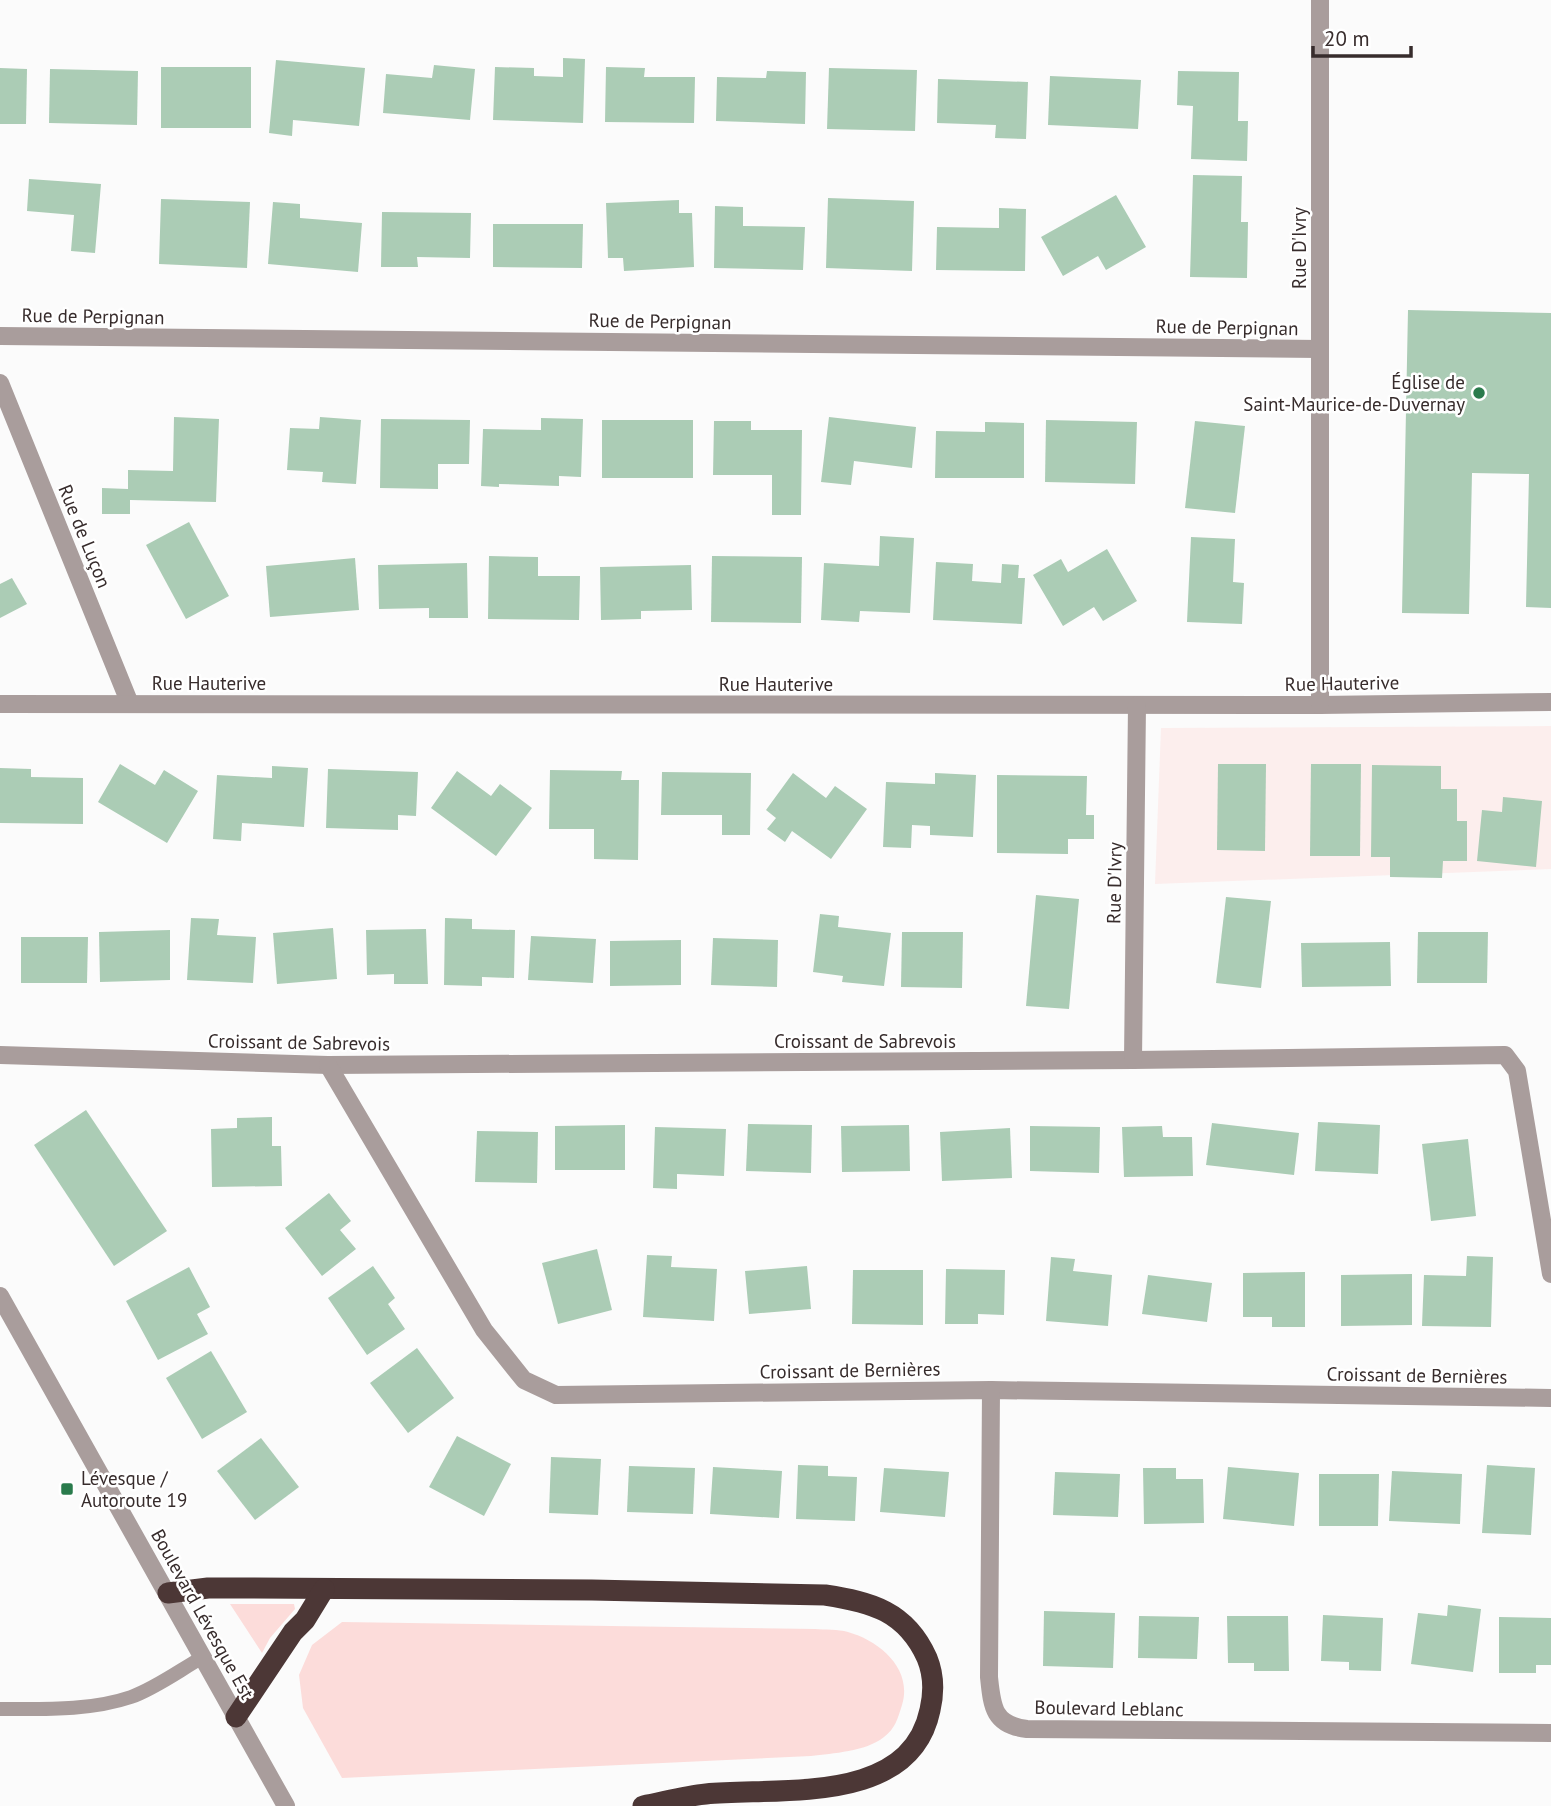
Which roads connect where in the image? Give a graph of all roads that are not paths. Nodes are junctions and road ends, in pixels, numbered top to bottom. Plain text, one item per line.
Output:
1 (1320, 0) edge
2 (0, 336) edge
3 (1320, 349) junction
4 (0, 383) edge
5 (1551, 702) edge
6 (0, 704) edge
7 (130, 704) junction
8 (1137, 705) junction
9 (1320, 705) junction
10 (0, 1055) edge
11 (1133, 1060) junction
12 (328, 1065) junction
13 (1551, 1274) edge
14 (0, 1296) edge
15 (991, 1390) junction
16 (1551, 1398) edge
17 (324, 1589) junction
18 (168, 1593) junction
19 (203, 1657) junction
20 (0, 1709) edge
21 (236, 1717) junction
22 (1551, 1733) edge
23 (286, 1806) edge
24 (643, 1806) edge

1 - 3 street, Rue D'Ivry
2 - 3 street, Rue de Perpignan
3 - 9 street, Rue D'Ivry
4 - 7 street, Rue de Luçon
5 - 9 street, Rue Hauterive
6 - 7 street, Rue Hauterive
7 - 8 street, Rue Hauterive
8 - 9 street, Rue Hauterive
8 - 11 street, Rue D'Ivry
10 - 12 street, Croissant de Sabrevois
11 - 12 street, Croissant de Sabrevois
11 - 13 street, Croissant de Sabrevois
12 - 15 street, Croissant de Bernières
14 - 18 street, Boulevard Lévesque Est
15 - 16 street, Croissant de Bernières
15 - 22 street, Boulevard Leblanc
17 - 18 highway
17 - 21 highway
17 - 24 highway
18 - 19 street, Boulevard Lévesque Est
19 - 20 lane
19 - 21 street, Boulevard Lévesque Est
21 - 23 street, Boulevard Lévesque Est

